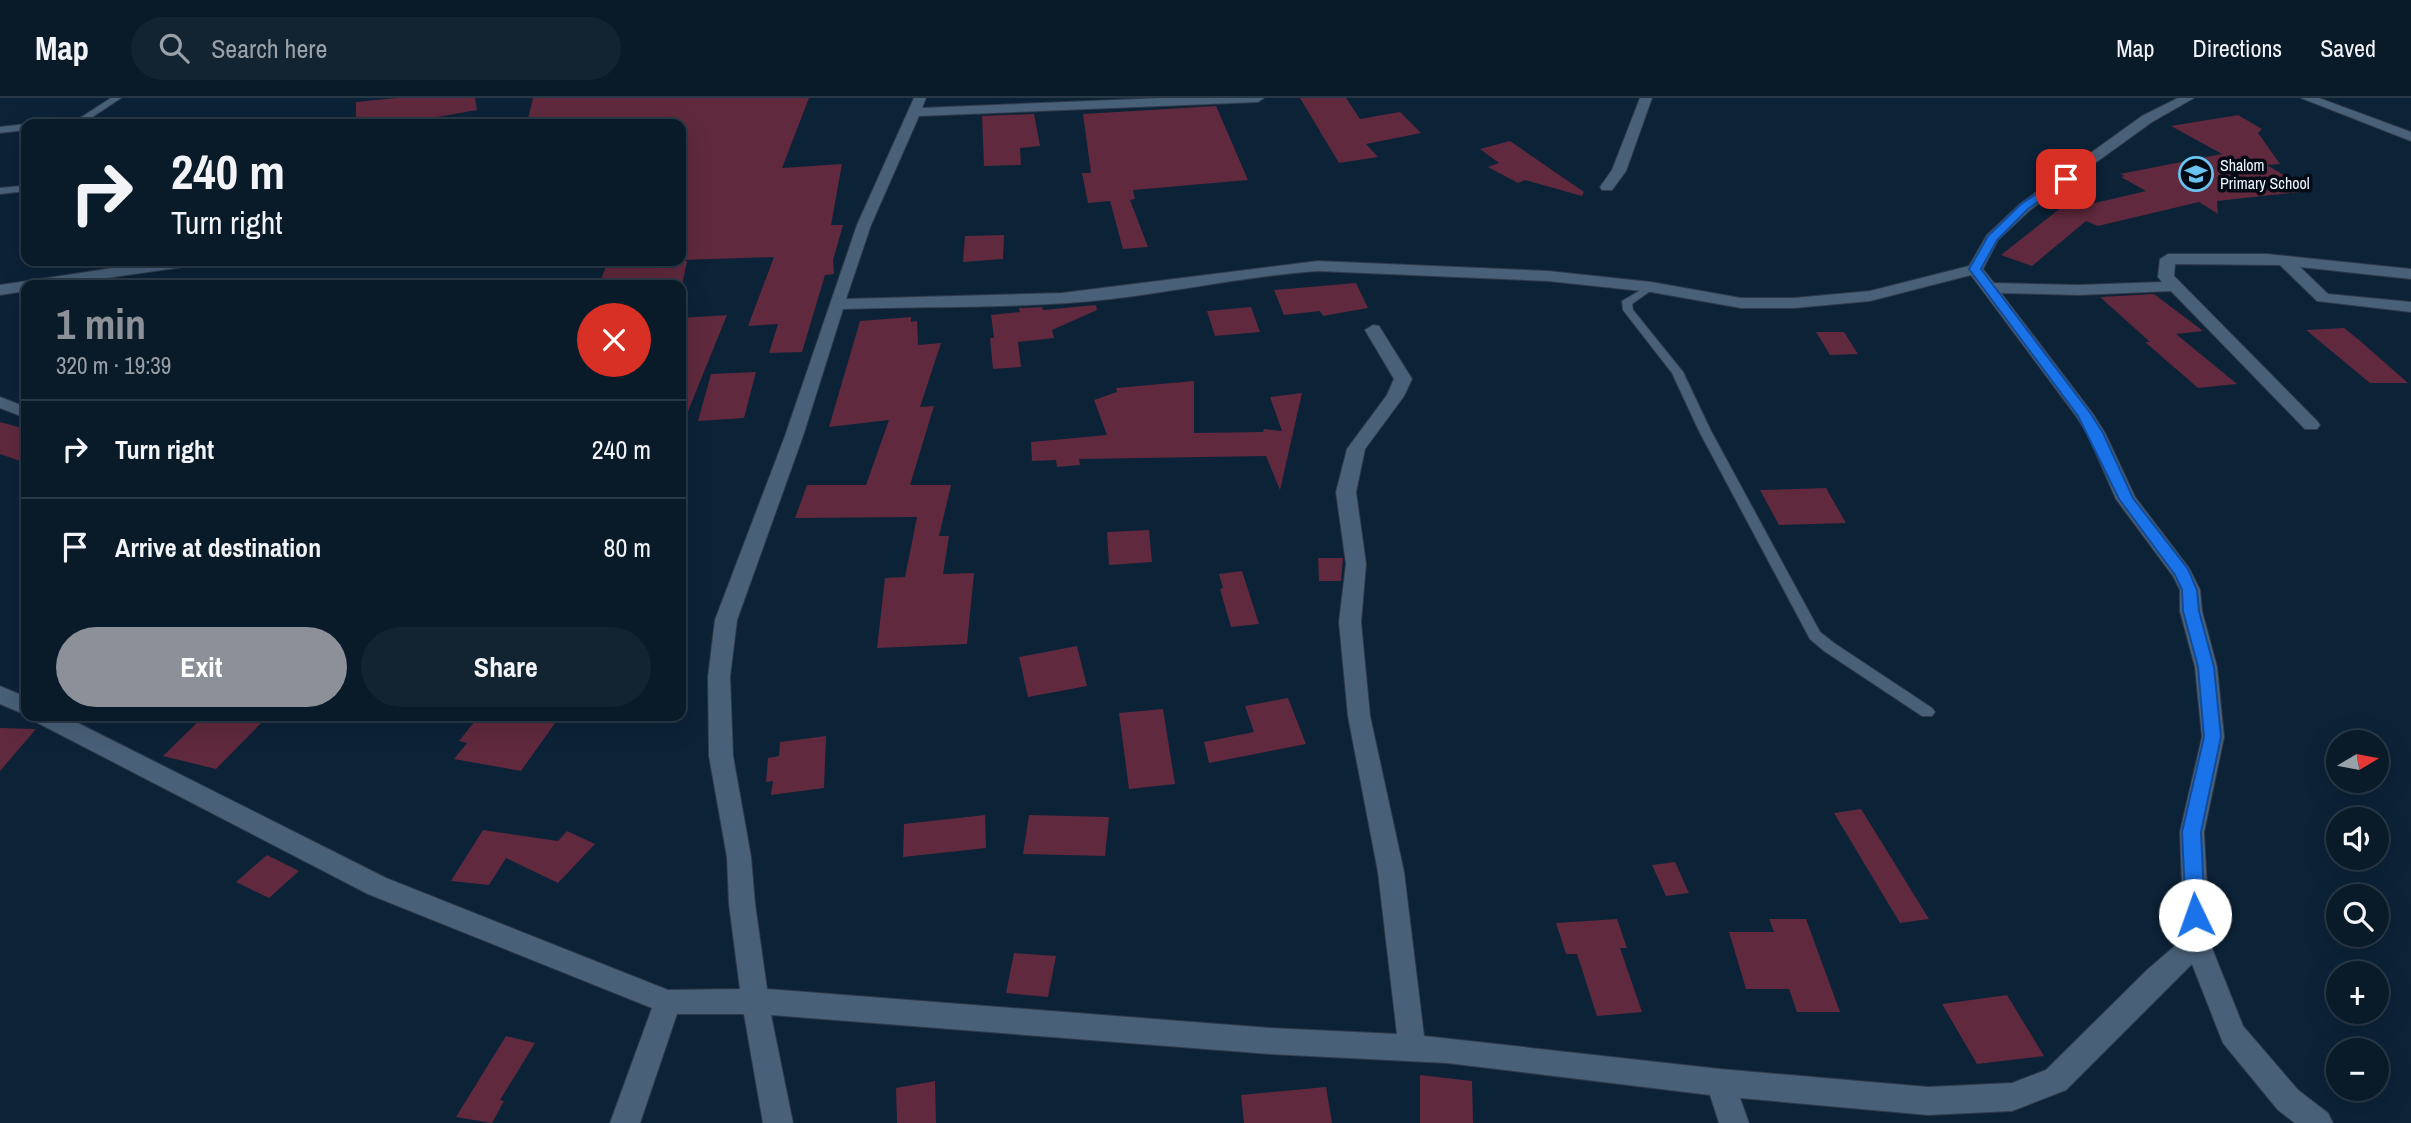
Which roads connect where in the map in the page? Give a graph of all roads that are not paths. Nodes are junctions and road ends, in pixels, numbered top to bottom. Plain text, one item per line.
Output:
1 (117, 98) edge
2 (1258, 98) edge
3 (1646, 98) edge
4 (2188, 98) edge
5 (2307, 98) edge
6 (917, 105) edge
7 (85, 119) edge
8 (21, 128) edge
9 (0, 130) edge
10 (2411, 137) edge
11 (1607, 187) dead end
12 (21, 189) edge
13 (0, 191) edge
14 (2285, 261) junction
15 (156, 266) edge
16 (2411, 274) edge
17 (1983, 279) junction
18 (61, 280) edge
19 (21, 286) edge
20 (2176, 286) junction
21 (1651, 287) junction
22 (0, 290) edge
23 (837, 304) junction
24 (2411, 307) edge
25 (1373, 330) dead end
26 (0, 402) edge
27 (21, 412) edge
28 (2311, 425) dead end
29 (0, 694) edge
30 (21, 704) edge
31 (1927, 712) dead end
32 (54, 721) edge
33 (2197, 943) junction
34 (755, 1001) junction
35 (668, 1002) junction
36 (1412, 1048) junction
37 (1720, 1083) junction
38 (2289, 1111) edge
39 (625, 1123) edge
40 (778, 1123) edge
41 (1734, 1123) edge
42 (2318, 1123) edge

1 - 7 lane
2 - 6 street
3 - 11 street
4 - 17 street
5 - 10 street
6 - 23 street
8 - 9 lane
12 - 13 lane
14 - 16 street
14 - 20 street
14 - 24 street
15 - 18 street
17 - 20 street
17 - 21 street
17 - 33 street
19 - 22 street
20 - 28 street
21 - 23 street
21 - 31 lane
23 - 34 street
25 - 36 street
26 - 27 street
29 - 30 street
32 - 35 street
33 - 37 street
33 - 38 street
34 - 35 street
34 - 36 street
34 - 40 street
35 - 39 street
36 - 37 street
37 - 41 street
38 - 42 street

